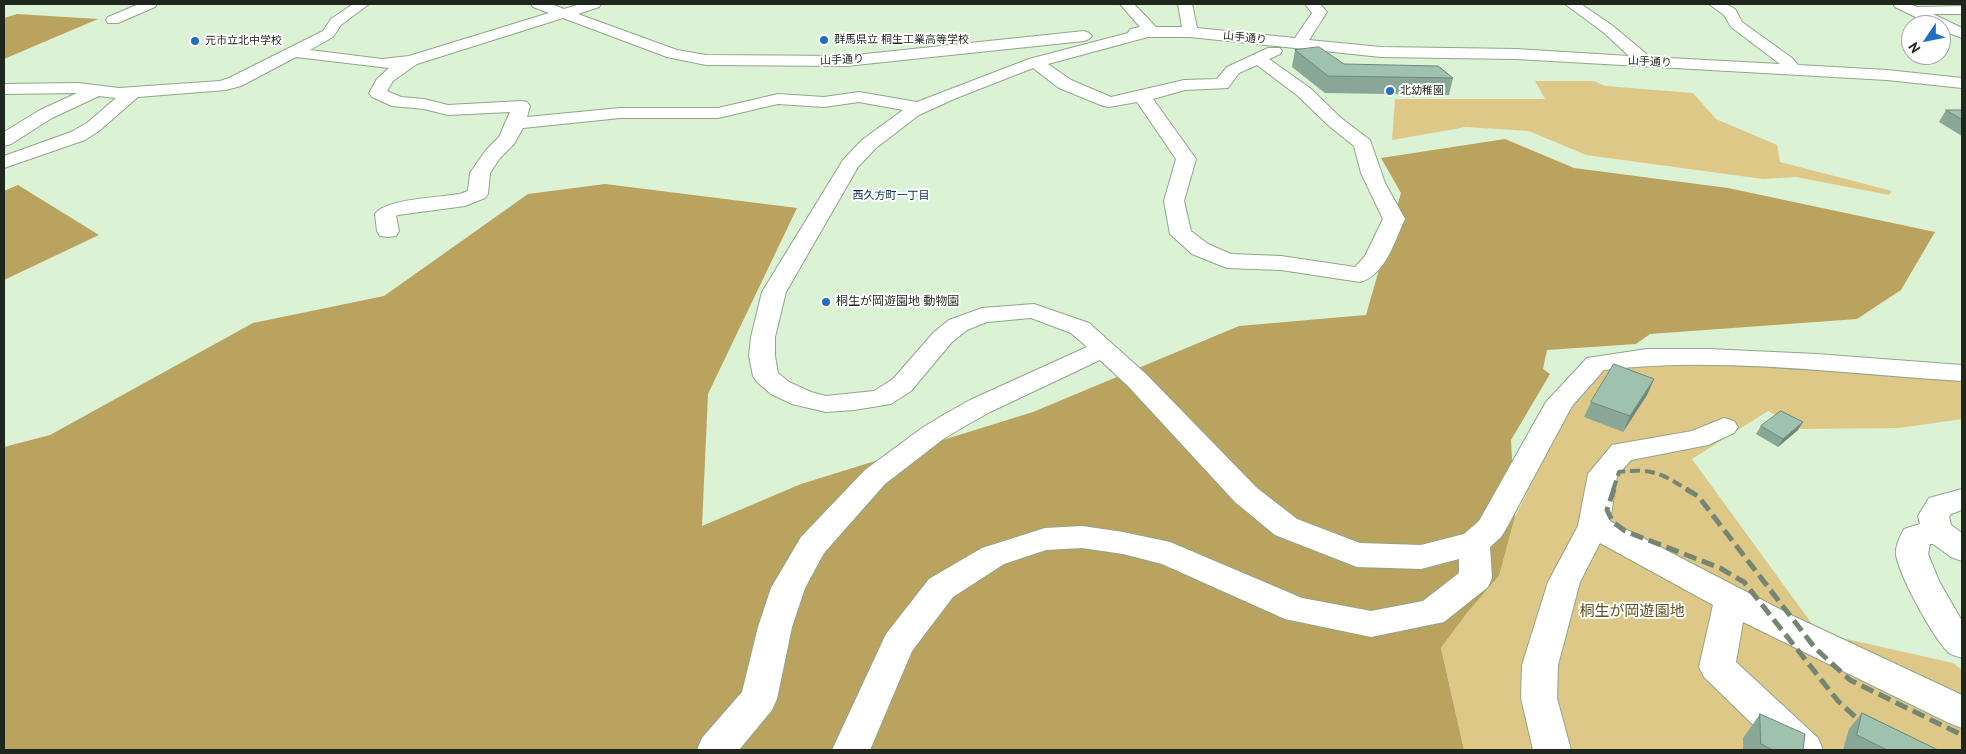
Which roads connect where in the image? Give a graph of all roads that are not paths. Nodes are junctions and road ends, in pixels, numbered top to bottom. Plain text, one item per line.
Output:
1 (150, 4) edge
2 (362, 4) edge
3 (538, 4) edge
4 (594, 4) edge
5 (1127, 4) edge
6 (1185, 4) edge
7 (1312, 4) edge
8 (1572, 4) edge
9 (1716, 4) edge
10 (1900, 4) edge
11 (1914, 10) junction
12 (1962, 10) edge
13 (567, 14) junction
14 (114, 20) dead end
15 (1151, 31) junction
16 (1190, 32) junction
17 (1962, 34) edge
18 (1293, 44) junction
19 (293, 52) junction
20 (1259, 59) junction
21 (411, 61) junction
22 (1645, 61) junction
23 (1035, 62) junction
24 (1794, 70) junction
25 (1962, 83) edge
26 (4, 89) edge
27 (98, 90) junction
28 (134, 92) junction
29 (1142, 96) junction
30 (919, 108) junction
31 (516, 123) junction
32 (4, 140) edge
33 (4, 162) edge
34 (480, 173) joint
35 (388, 230) dead end
36 (1104, 348) junction
37 (1962, 373) edge
38 (1724, 427) dead end
39 (1962, 499) edge
40 (1594, 526) junction
41 (1950, 540) edge
42 (1474, 543) junction
43 (1731, 599) junction
44 (1962, 644) edge
45 (1962, 712) edge
46 (716, 750) edge
47 (851, 750) edge
48 (1552, 750) edge
49 (1804, 750) edge

1 - 14 street
2 - 19 street
3 - 13 street, 山手通り
4 - 13 street
5 - 15 street
6 - 16 street
7 - 18 street
8 - 22 street
9 - 24 street
10 - 11 street
11 - 12 street
11 - 17 street
13 - 15 street, 山手通り
13 - 21 street
15 - 16 street, 山手通り
15 - 23 street
16 - 18 street, 山手通り
18 - 20 street
18 - 22 street, 山手通り
19 - 21 street
19 - 28 street
20 - 29 street
20 - 29 street
21 - 31 street
22 - 24 street, 山手通り
23 - 29 street
23 - 30 street
24 - 25 street, 山手通り
26 - 27 street
27 - 28 street
27 - 32 street
28 - 33 street
30 - 31 street
30 - 36 street
31 - 34 street
34 - 35 lane
36 - 42 street
36 - 46 street
37 - 42 street
38 - 40 street
39 - 41 street
40 - 43 street
40 - 48 street
41 - 44 street
42 - 47 street
43 - 45 street
43 - 49 street

